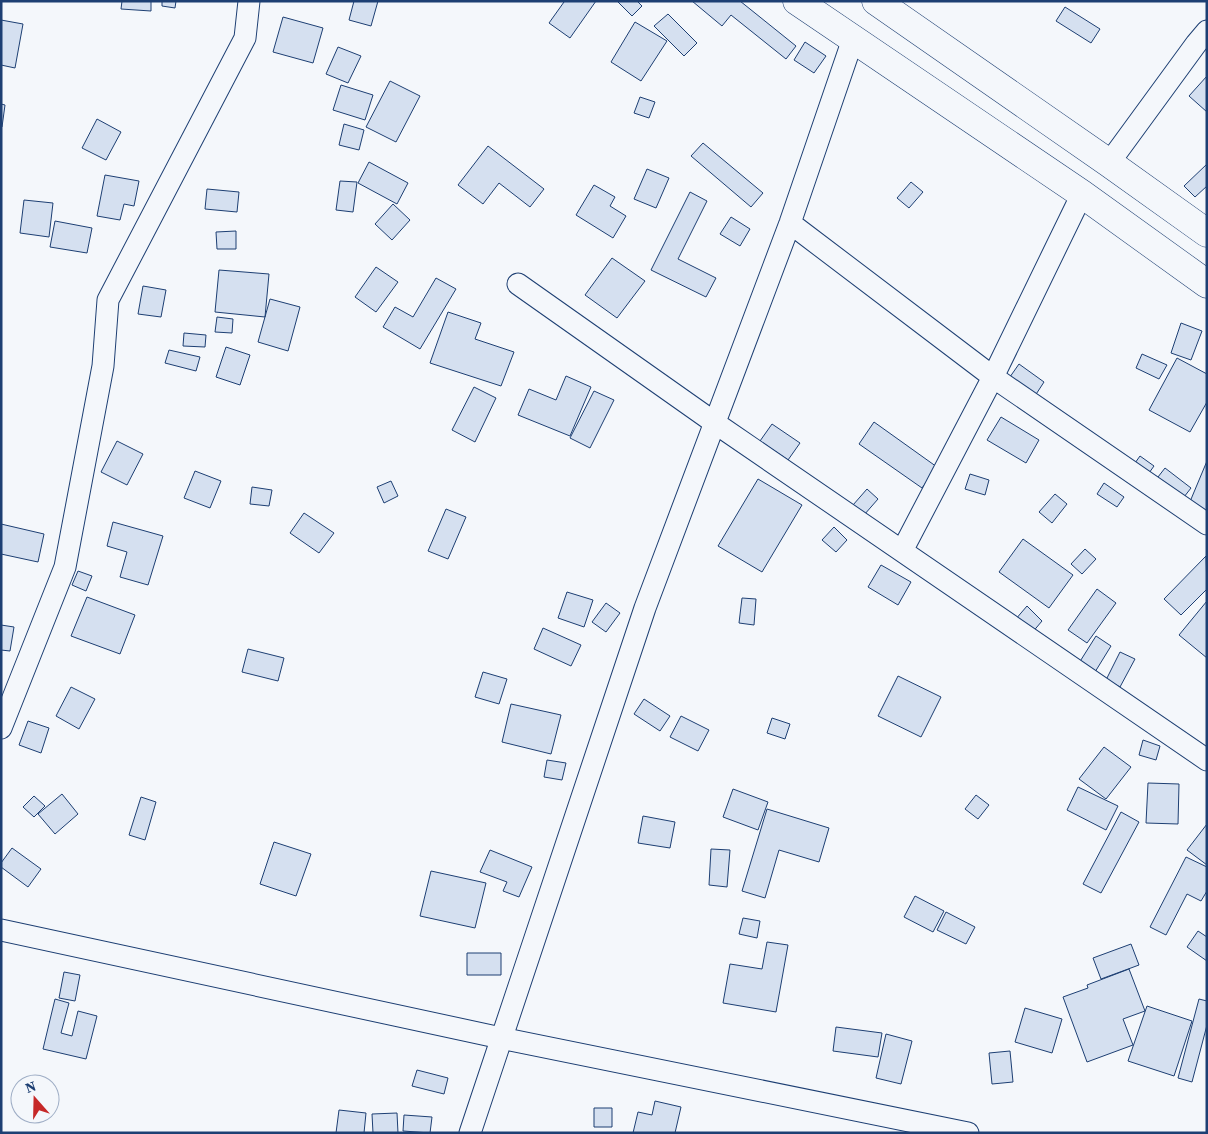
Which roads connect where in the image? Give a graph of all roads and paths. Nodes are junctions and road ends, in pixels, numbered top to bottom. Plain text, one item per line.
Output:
1 (249, 1) edge
2 (797, 1) edge
3 (876, 1) edge
4 (1207, 31) edge
5 (853, 39) junction
6 (1109, 163) junction
7 (1082, 194) junction
8 (790, 224) junction
9 (1207, 234) edge
10 (518, 284) dead end
11 (1207, 284) edge
12 (993, 377) junction
13 (715, 423) junction
14 (1207, 524) edge
15 (902, 551) junction
16 (1, 728) edge
17 (1207, 760) edge
18 (1, 930) edge
19 (502, 1038) junction
20 (470, 1133) edge
21 (968, 1133) edge

1 - 16 street
2 - 5 main road
3 - 6 main road
4 - 6 street
5 - 7 main road
5 - 8 street
6 - 9 main road
7 - 11 main road
7 - 12 street
8 - 12 street
8 - 13 street
10 - 13 street
12 - 14 street
12 - 15 street
13 - 15 street
13 - 19 street
15 - 17 street
18 - 19 street
19 - 20 street
19 - 21 street

